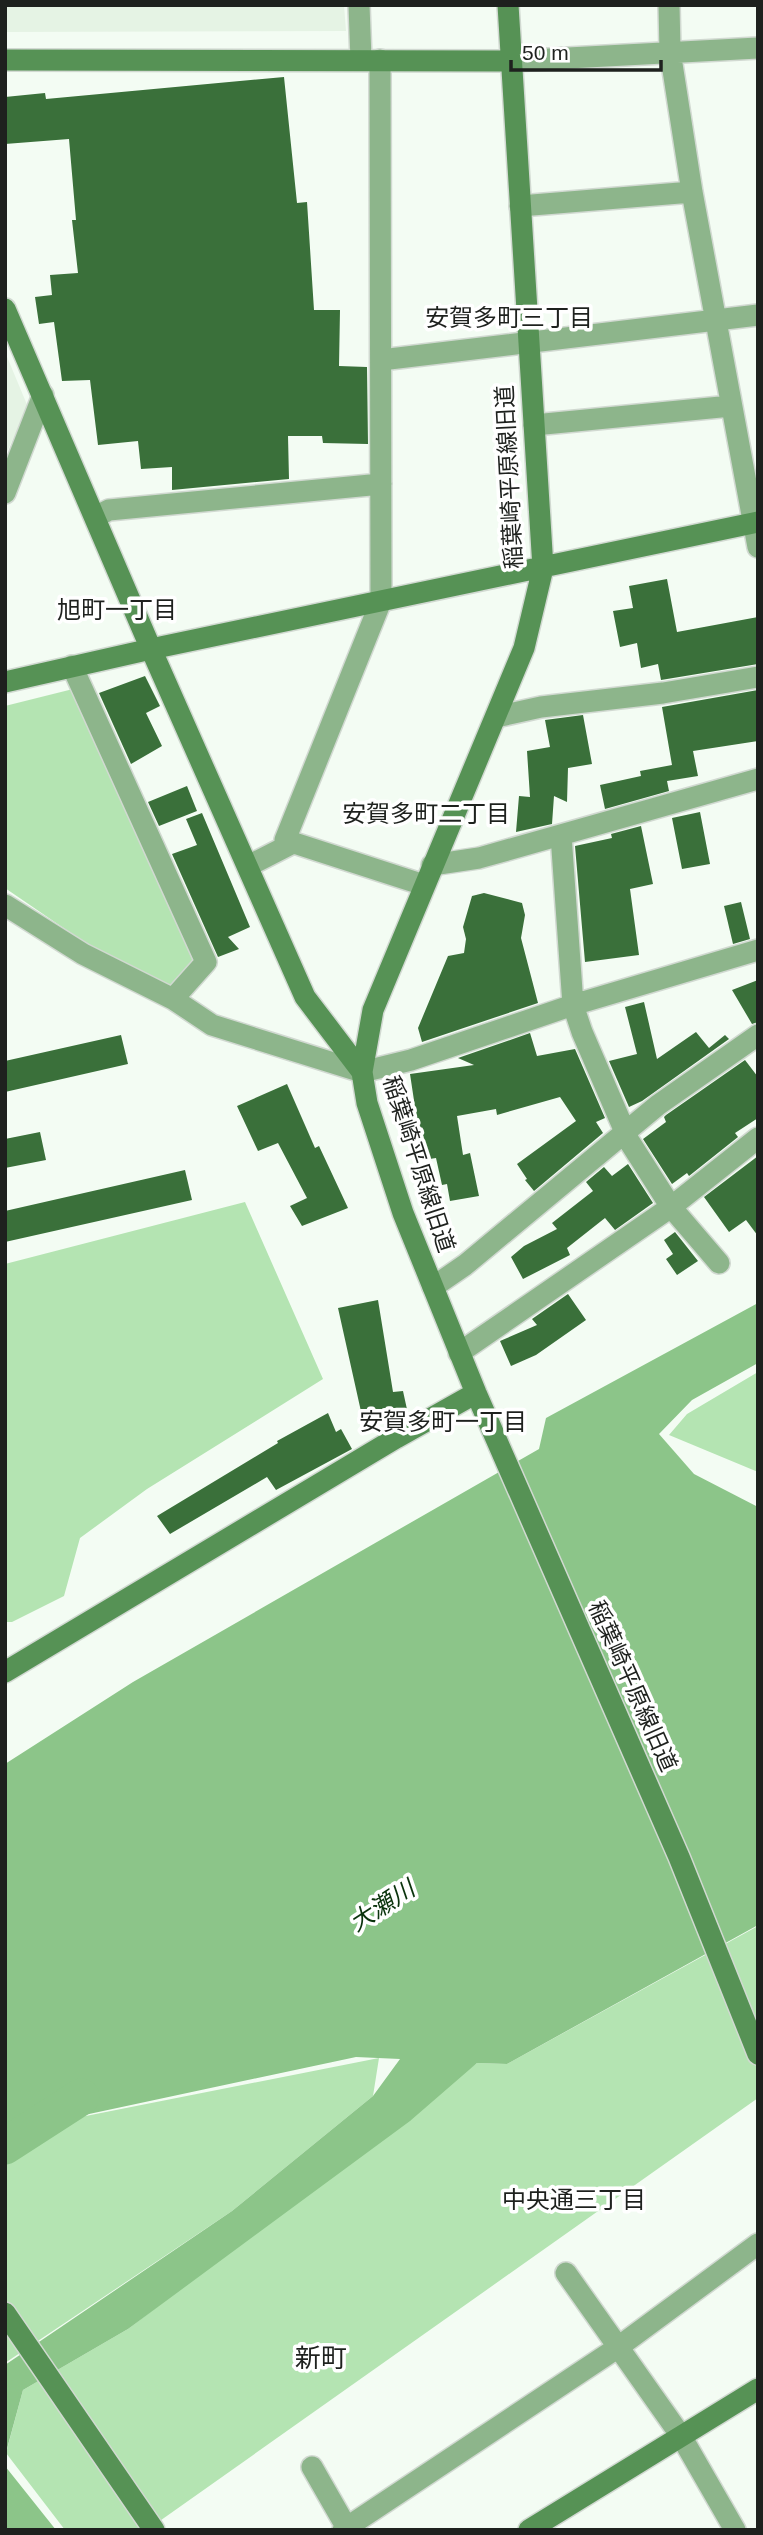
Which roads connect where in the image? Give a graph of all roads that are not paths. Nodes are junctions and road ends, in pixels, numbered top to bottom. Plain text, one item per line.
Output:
1 (359, 5) edge
2 (508, 5) edge
3 (669, 5) edge
4 (758, 48) edge
5 (670, 51) junction
6 (5, 60) edge
7 (370, 60) junction
8 (511, 61) junction
9 (692, 192) junction
10 (520, 206) junction
11 (5, 309) edge
12 (758, 315) edge
13 (714, 320) junction
14 (529, 343) junction
15 (381, 360) junction
16 (43, 395) junction
17 (731, 407) junction
18 (534, 425) junction
19 (382, 484) junction
20 (5, 493) edge
21 (95, 517) junction
22 (755, 523) edge
23 (758, 547) edge
24 (543, 568) junction
25 (381, 601) junction
26 (151, 649) junction
27 (72, 666) junction
28 (758, 677) edge
29 (5, 682) edge
30 (496, 717) junction
31 (758, 779) edge
32 (561, 835) junction
33 (293, 843) junction
34 (432, 865) junction
35 (248, 866) junction
36 (424, 885) junction
37 (5, 905) edge
38 (758, 950) edge
39 (173, 999) junction
40 (573, 1005) junction
41 (758, 1035) edge
42 (362, 1072) junction
43 (625, 1133) junction
44 (758, 1138) edge
45 (671, 1207) junction
46 (719, 1263) dead end
47 (433, 1287) junction
48 (460, 1353) junction
49 (476, 1393) junction
50 (5, 1672) edge
51 (758, 2054) edge
52 (758, 2244) edge
53 (566, 2273) dead end
54 (5, 2313) edge
55 (617, 2348) junction
56 (758, 2389) edge
57 (681, 2436) junction
58 (312, 2467) dead end
59 (542, 2526) edge
60 (346, 2529) edge
61 (154, 2530) edge
62 (735, 2530) edge

1 - 7 street
2 - 8 street, 稲葉崎平原線旧道
3 - 5 street
4 - 5 street
5 - 8 street
5 - 9 street
6 - 7 street
7 - 8 street
7 - 15 street
8 - 10 street, 稲葉崎平原線旧道
9 - 10 street
9 - 13 street
10 - 14 street, 稲葉崎平原線旧道
11 - 16 street
12 - 13 street
13 - 14 street
13 - 17 street
14 - 15 street
14 - 18 street, 稲葉崎平原線旧道
15 - 19 street
16 - 20 street
16 - 21 street
17 - 18 street
17 - 22 street
18 - 24 street, 稲葉崎平原線旧道
19 - 21 street
19 - 25 street
21 - 26 street
22 - 23 street
22 - 24 street
24 - 25 street
24 - 30 street, 稲葉崎平原線旧道
25 - 26 street
25 - 33 street
26 - 27 street
26 - 35 street
27 - 29 street
27 - 39 street
28 - 30 street
30 - 34 street, 稲葉崎平原線旧道
31 - 32 street
32 - 34 street
32 - 40 street
33 - 35 street
33 - 36 street
34 - 36 street, 稲葉崎平原線旧道
35 - 42 street
36 - 42 street, 稲葉崎平原線旧道
37 - 39 street
38 - 40 street
39 - 42 street
40 - 42 street
40 - 43 street
41 - 43 street
42 - 47 street, 稲葉崎平原線旧道
43 - 45 street
43 - 47 street
44 - 45 street
45 - 46 street
45 - 48 street
47 - 48 street, 稲葉崎平原線旧道
48 - 49 street, 稲葉崎平原線旧道
49 - 50 street
49 - 51 street, 稲葉崎平原線旧道
52 - 55 street
53 - 55 street
54 - 61 street
55 - 57 street
55 - 60 street
56 - 57 street
57 - 59 street
57 - 62 street
58 - 60 street

